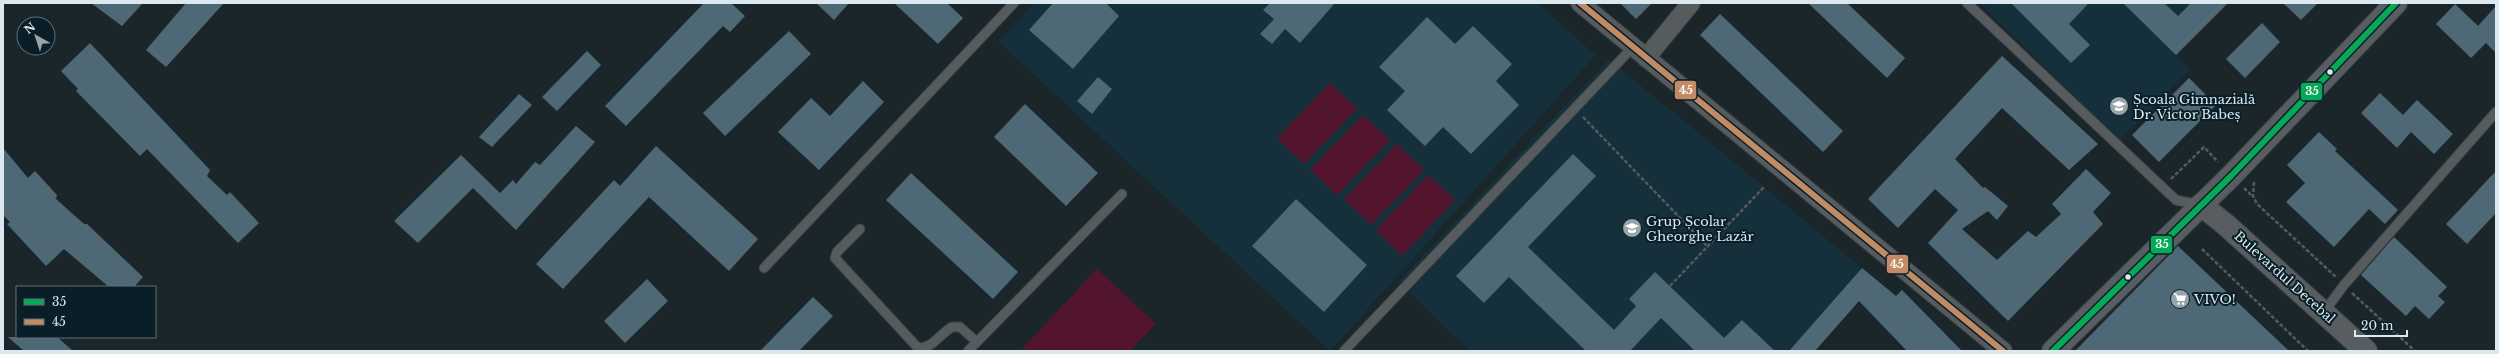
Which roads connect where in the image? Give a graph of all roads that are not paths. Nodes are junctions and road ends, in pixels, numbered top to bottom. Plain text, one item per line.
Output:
1 (1014, 3) edge
2 (1580, 3) edge
3 (1691, 3) edge
4 (1967, 3) edge
5 (2396, 3) edge
6 (1640, 52) junction
7 (2496, 112) edge
8 (1122, 194) dead end
9 (2201, 205) junction
10 (860, 229) dead end
11 (764, 268) dead end
12 (2324, 312) junction
13 (978, 342) junction
14 (968, 351) edge
15 (1344, 351) edge
16 (2003, 351) edge
17 (2053, 351) edge
18 (2366, 351) edge

1 - 11 lane
2 - 6 street
3 - 6 street
4 - 9 lane
5 - 9 street
6 - 15 lane
6 - 16 street
7 - 12 lane
8 - 13 lane
9 - 12 street, Bulevardul Decebal
9 - 17 street
10 - 13 lane
12 - 18 street, Bulevardul Decebal
13 - 14 lane

